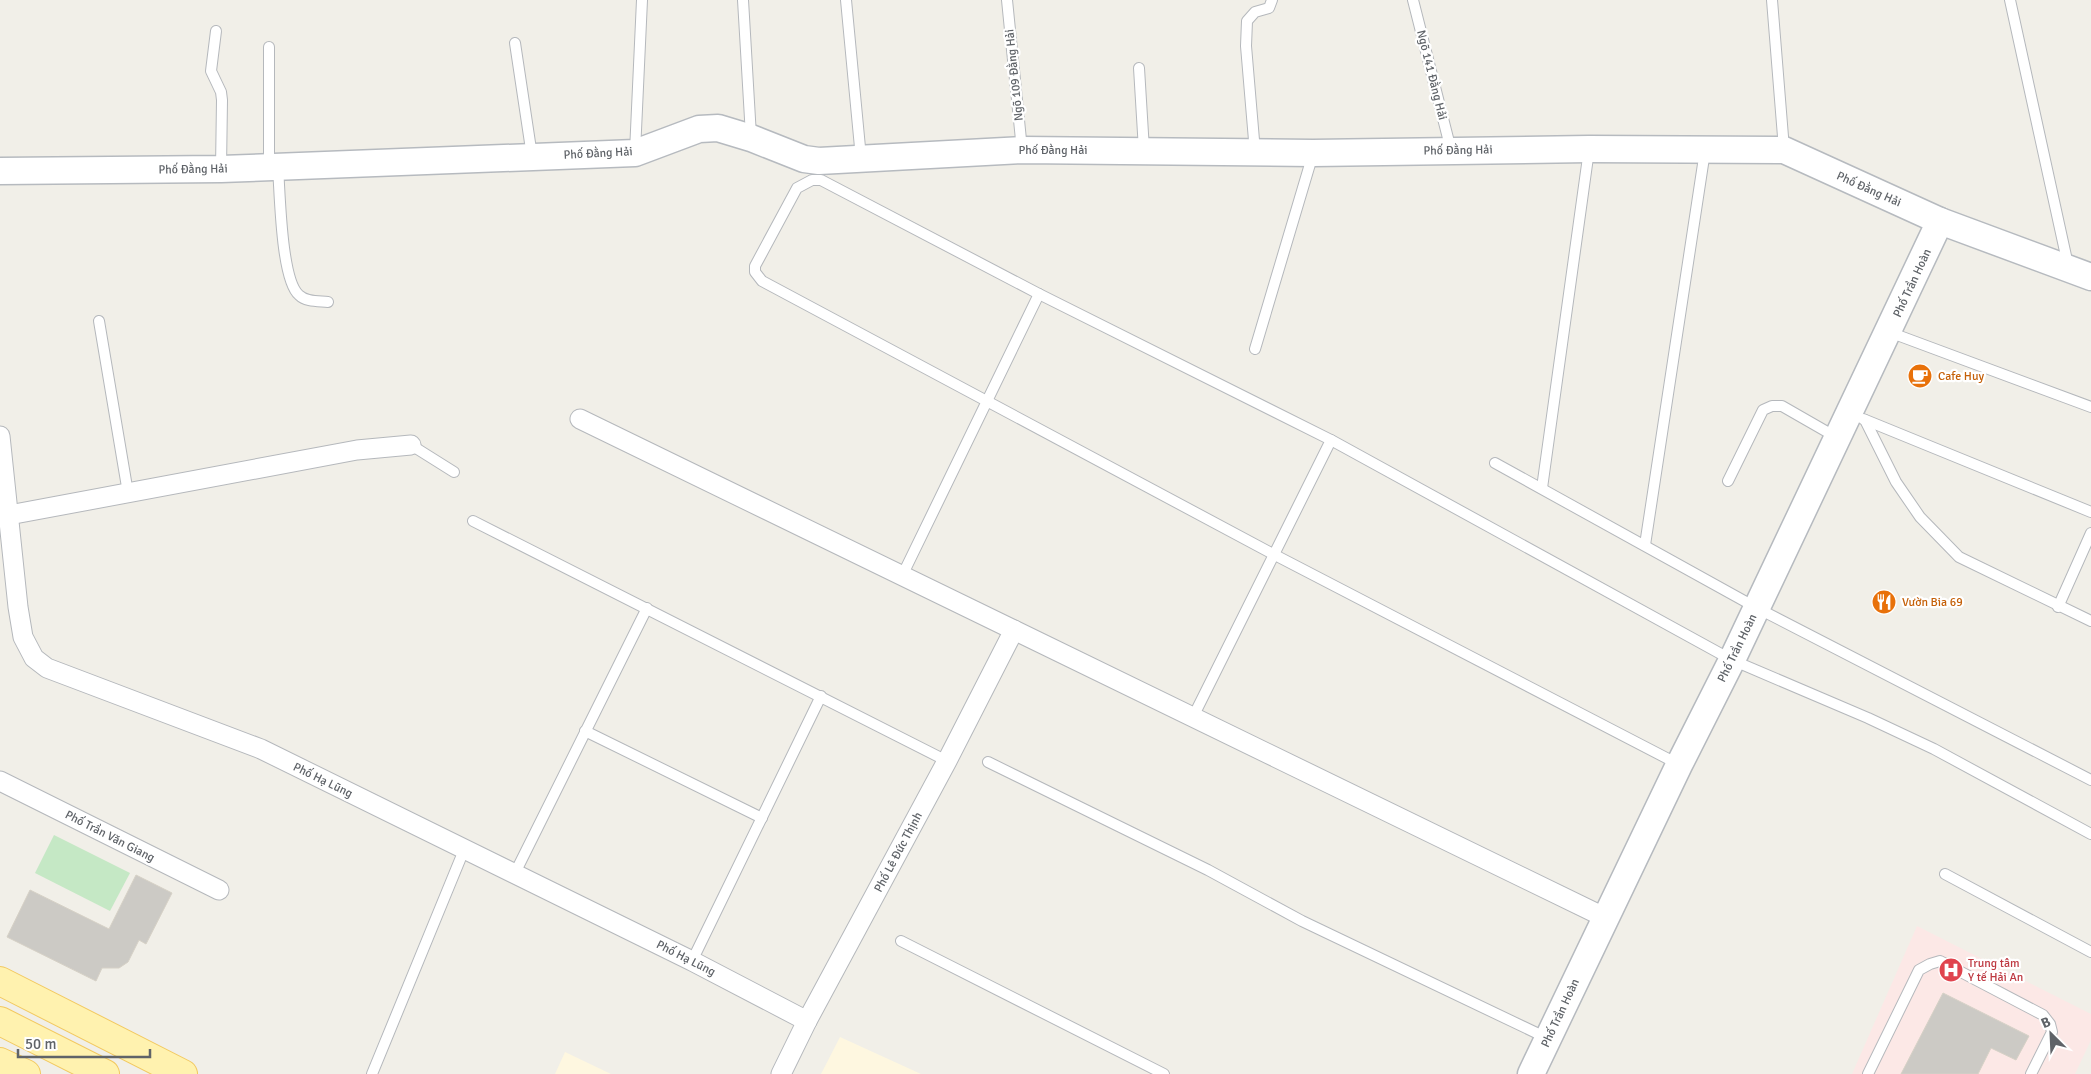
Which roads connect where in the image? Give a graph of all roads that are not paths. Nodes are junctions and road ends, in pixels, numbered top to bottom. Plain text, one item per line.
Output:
1 (642, 0) edge
2 (743, 0) edge
3 (846, 0) edge
4 (1006, 0) edge
5 (1272, 0) edge
6 (1413, 0) edge
7 (1772, 0) edge
8 (2010, 0) edge
9 (216, 31) dead end
10 (515, 43) dead end
11 (269, 47) dead end
12 (1140, 68) dead end
13 (751, 138) junction
14 (1589, 149) junction
15 (1022, 150) junction
16 (1144, 150) junction
17 (1451, 150) junction
18 (1784, 150) junction
19 (1705, 151) junction
20 (635, 152) junction
21 (1255, 152) junction
22 (1313, 153) junction
23 (532, 156) junction
24 (861, 159) junction
25 (274, 167) junction
26 (221, 169) junction
27 (0, 172) edge
28 (1940, 221) junction
29 (2080, 272) edge
30 (1039, 294) junction
31 (328, 302) dead end
32 (100, 321) dead end
33 (1889, 332) junction
34 (1254, 349) dead end
35 (987, 401) junction
36 (2091, 407) edge
37 (1857, 417) junction
38 (580, 420) dead end
39 (0, 436) edge
40 (1838, 438) junction
41 (1331, 440) junction
42 (411, 444) joint
43 (1496, 463) dead end
44 (454, 472) dead end
45 (1728, 481) dead end
46 (1542, 488) junction
47 (128, 493) junction
48 (2091, 512) edge
49 (9, 515) junction
50 (474, 521) dead end
51 (2091, 533) edge
52 (1644, 545) junction
53 (1273, 554) junction
54 (902, 576) junction
55 (2058, 606) junction
56 (647, 608) junction
57 (1757, 608) junction
58 (2091, 621) edge
59 (1014, 630) junction
60 (1732, 660) junction
61 (821, 696) junction
62 (1193, 717) junction
63 (586, 731) junction
64 (947, 761) junction
65 (988, 762) dead end
66 (1679, 765) junction
67 (2091, 780) edge
68 (0, 781) edge
69 (762, 818) junction
70 (2091, 834) edge
71 (464, 850) junction
72 (514, 874) junction
73 (1945, 874) dead end
74 (219, 890) dead end
75 (1606, 918) junction
76 (902, 941) dead end
77 (2091, 952) edge
78 (692, 961) junction
79 (0, 981) edge
80 (0, 1021) edge
81 (807, 1021) junction
82 (1548, 1038) junction
83 (0, 1062) edge
84 (154, 1068) edge
85 (26, 1074) edge
86 (105, 1074) edge
87 (183, 1074) edge
88 (372, 1074) edge
89 (781, 1074) edge
90 (1164, 1074) edge
91 (1531, 1074) edge
92 (1868, 1074) edge
93 (2031, 1074) edge

1 - 20 lane
2 - 13 lane
3 - 24 lane
4 - 15 lane, Ngõ 109 Đằng Hải
5 - 21 lane
6 - 17 lane, Ngõ 141 Đằng Hải
7 - 18 lane
8 - 29 lane
9 - 26 lane
10 - 23 lane
11 - 25 lane
12 - 16 lane
13 - 20 street, Phố Đằng Hải
13 - 24 street, Phố Đằng Hải
14 - 17 street, Phố Đằng Hải
14 - 19 street, Phố Đằng Hải
14 - 46 lane
15 - 16 street, Phố Đằng Hải
15 - 24 street, Phố Đằng Hải
16 - 21 street, Phố Đằng Hải
17 - 22 street, Phố Đằng Hải
18 - 19 street, Phố Đằng Hải
18 - 28 street, Phố Đằng Hải
19 - 52 lane
20 - 23 street, Phố Đằng Hải
21 - 22 street, Phố Đằng Hải
22 - 34 lane
23 - 25 street, Phố Đằng Hải
25 - 26 street, Phố Đằng Hải
25 - 31 lane
26 - 27 street, Phố Đằng Hải
28 - 29 street, Phố Đằng Hải
28 - 33 street, Phố Trần Hoàn
30 - 35 lane
30 - 35 lane
30 - 41 lane
32 - 47 lane
33 - 36 lane
33 - 37 street, Phố Trần Hoàn
35 - 53 lane
35 - 54 lane
37 - 40 street, Phố Trần Hoàn
37 - 48 lane
37 - 55 lane
38 - 54 street
39 - 49 street, Phố Hạ Lũng
40 - 45 lane
40 - 57 street, Phố Trần Hoàn
41 - 53 lane
41 - 60 lane
42 - 44 lane
42 - 47 street
43 - 46 lane
46 - 52 lane
47 - 49 street
49 - 71 street, Phố Hạ Lũng
50 - 56 lane
51 - 55 lane
52 - 57 lane
53 - 62 lane
53 - 66 lane
54 - 59 street
55 - 58 lane
56 - 61 lane
56 - 63 lane
57 - 60 street, Phố Trần Hoàn
57 - 67 lane
59 - 62 street
59 - 64 street, Phố Lê Đức Thịnh
60 - 66 street, Phố Trần Hoàn
60 - 70 lane
61 - 64 lane
61 - 69 lane
62 - 75 street
63 - 69 lane
63 - 72 lane
64 - 81 street, Phố Lê Đức Thịnh
65 - 82 lane
66 - 75 street, Phố Trần Hoàn
68 - 74 street, Phố Trần Văn Giang
69 - 78 lane
71 - 72 street, Phố Hạ Lũng
71 - 88 lane
72 - 78 street, Phố Hạ Lũng
73 - 77 lane
75 - 82 street, Phố Trần Hoàn
76 - 90 lane
78 - 81 street, Phố Hạ Lũng
79 - 84 main road
80 - 86 main road
81 - 89 street, Phố Lê Đức Thịnh
82 - 91 street, Phố Trần Hoàn
83 - 85 main road
84 - 87 main road
92 - 93 lane

